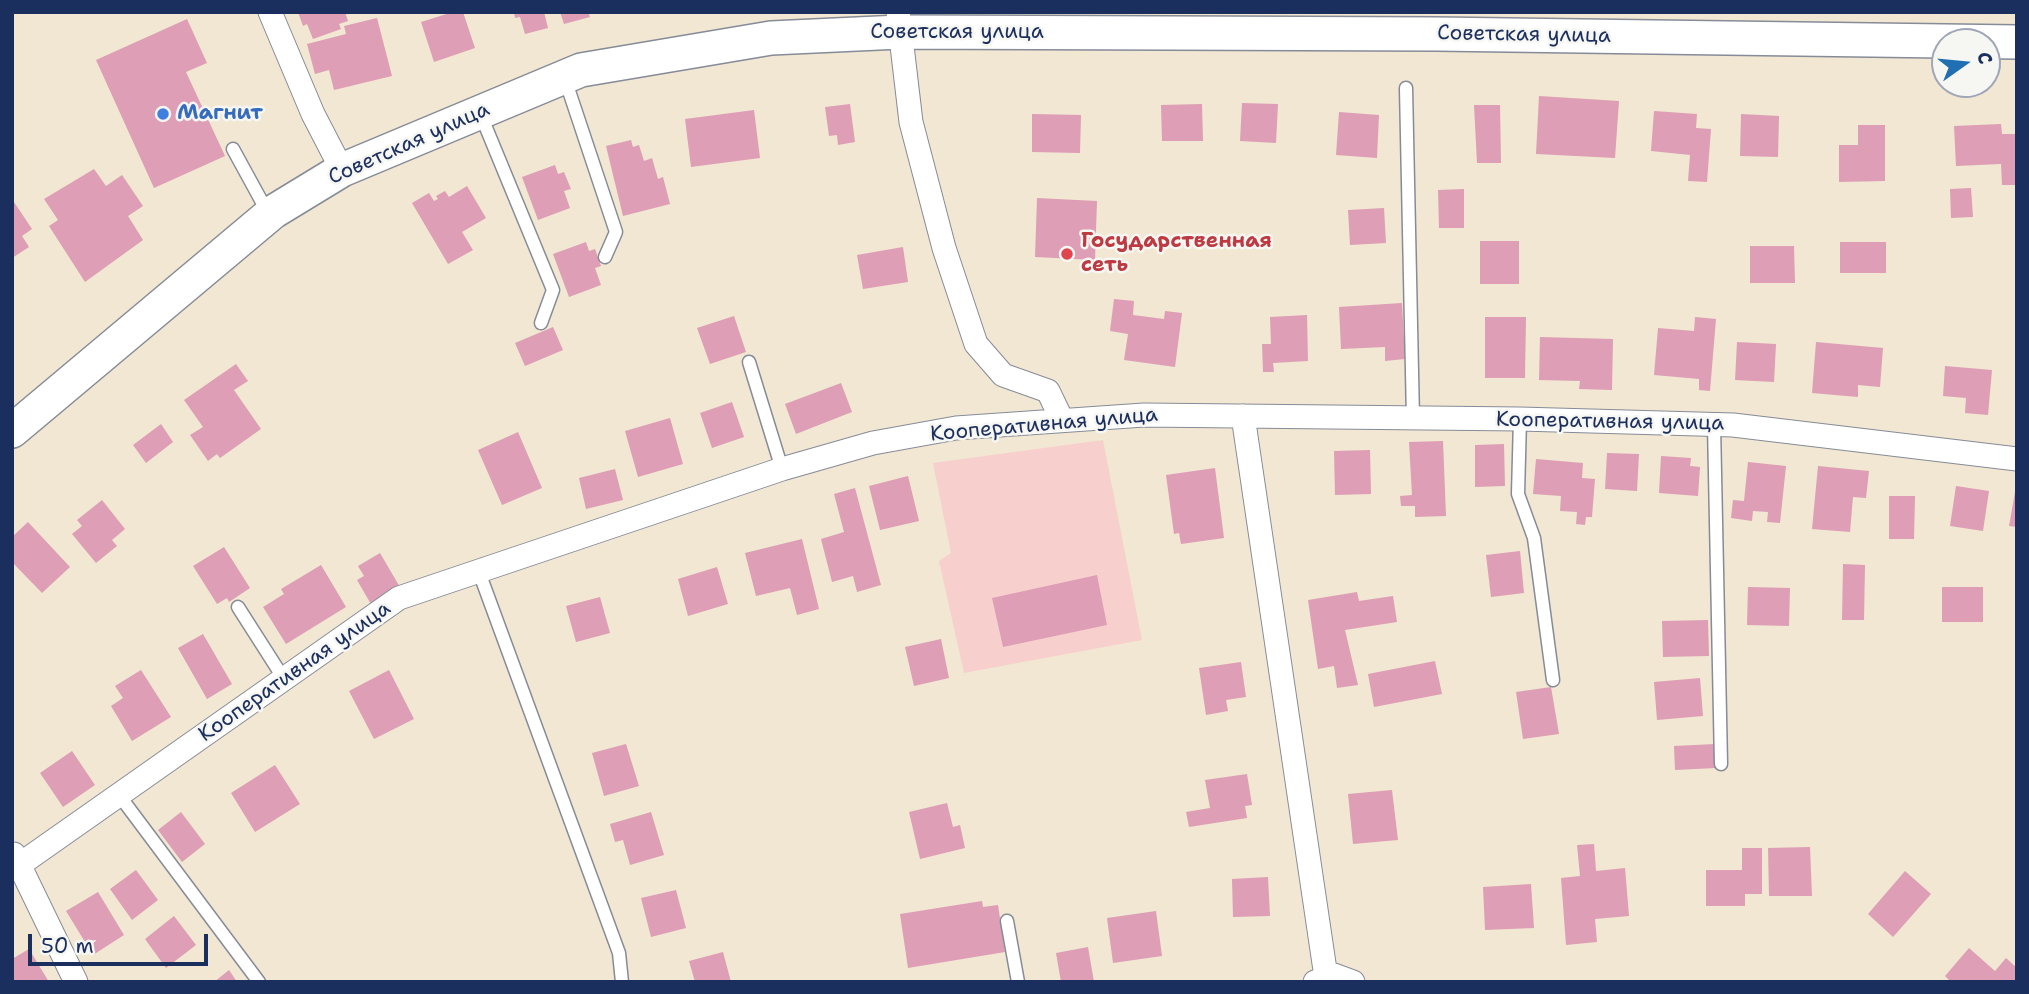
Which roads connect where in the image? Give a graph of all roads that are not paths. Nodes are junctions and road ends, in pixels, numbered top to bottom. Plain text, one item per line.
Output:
1 (270, 12) edge
2 (899, 22) edge
3 (2017, 42) edge
4 (564, 78) junction
5 (1406, 88) dead end
6 (480, 112) junction
7 (233, 149) dead end
8 (335, 174) junction
9 (278, 209) junction
10 (606, 257) dead end
11 (541, 323) dead end
12 (749, 362) dead end
13 (1243, 416) junction
14 (1413, 419) junction
15 (1520, 419) junction
16 (1062, 420) junction
17 (1714, 425) junction
18 (12, 431) edge
19 (2017, 459) edge
20 (782, 469) junction
21 (479, 572) junction
22 (238, 607) dead end
23 (284, 679) junction
24 (1553, 680) dead end
25 (1721, 764) dead end
26 (119, 795) junction
27 (15, 862) edge
28 (1007, 921) dead end
29 (1321, 979) edge
30 (75, 982) edge
31 (259, 982) edge
32 (622, 982) edge
33 (1018, 982) edge
34 (1353, 982) edge

1 - 8 street
2 - 3 street, Советская улица
2 - 4 street, Советская улица
2 - 16 street
4 - 6 street, Советская улица
4 - 10 lane
5 - 14 lane
6 - 8 street, Советская улица
6 - 11 lane
7 - 9 lane
8 - 9 street, Советская улица
9 - 18 street, Советская улица
12 - 20 lane
13 - 14 street, Кооперативная улица
13 - 16 street, Кооперативная улица
13 - 29 street
14 - 15 street, Кооперативная улица
15 - 17 street, Кооперативная улица
15 - 24 lane
16 - 20 street, Кооперативная улица
17 - 19 street, Кооперативная улица
17 - 25 lane
20 - 21 street, Кооперативная улица
21 - 23 street, Кооперативная улица
21 - 32 lane
22 - 23 lane
23 - 26 street, Кооперативная улица
26 - 27 street, Кооперативная улица
26 - 31 lane
27 - 30 street
28 - 33 lane
29 - 34 street

